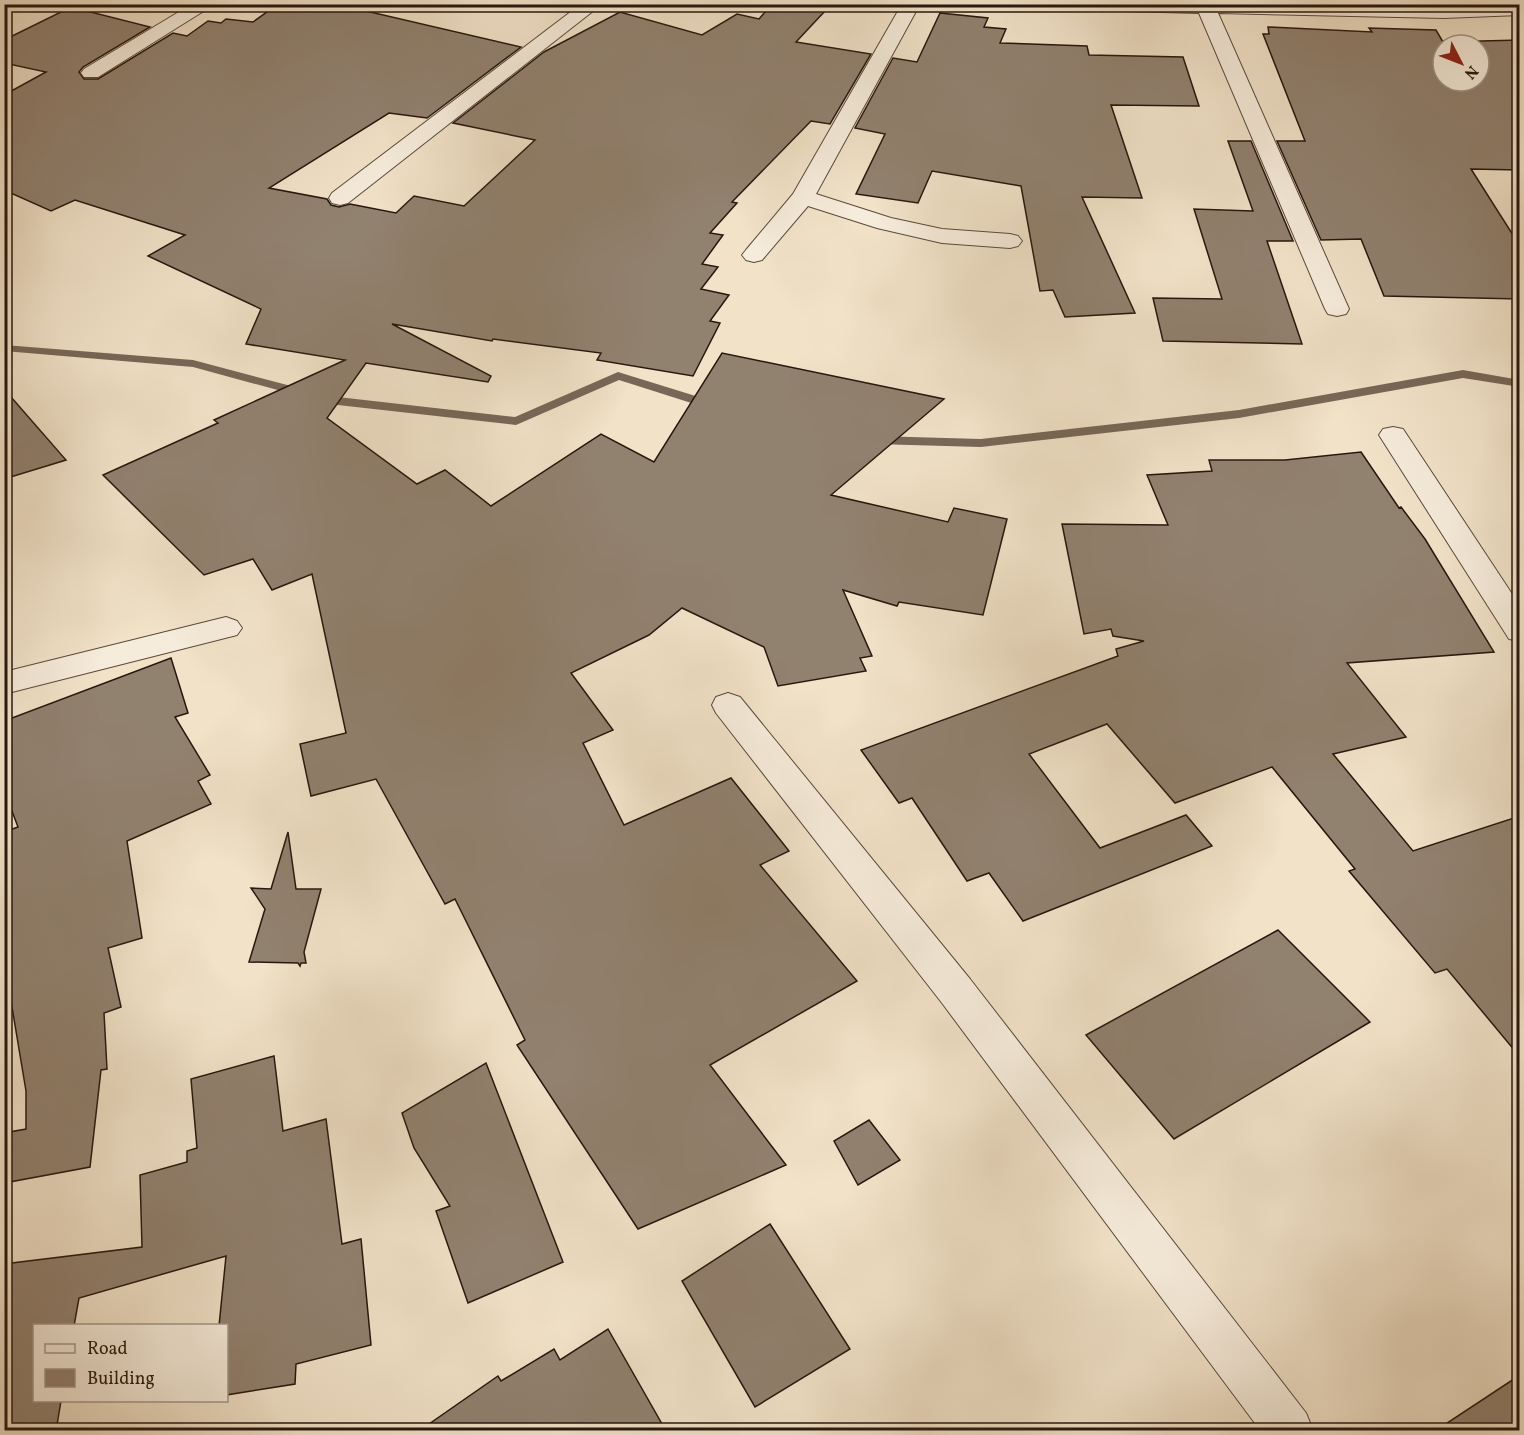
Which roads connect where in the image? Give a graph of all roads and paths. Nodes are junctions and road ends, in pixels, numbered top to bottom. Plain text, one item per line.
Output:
1 (206, 4) edge
2 (593, 4) edge
3 (911, 4) edge
4 (1049, 4) edge
5 (1206, 7) junction
6 (1394, 7) edge
7 (1519, 9) edge
8 (92, 73) dead end
9 (803, 197) junction
10 (340, 198) dead end
11 (1010, 241) dead end
12 (754, 255) dead end
13 (1337, 309) dead end
14 (1393, 435) dead end
15 (226, 628) dead end
16 (1520, 632) edge
17 (4, 683) edge
18 (728, 705) dead end
19 (1289, 1431) edge

1 - 8 street
2 - 10 street
3 - 9 street
4 - 5 street
5 - 6 street
5 - 13 street
6 - 7 street
9 - 11 street
9 - 12 street
14 - 16 street
15 - 17 street
18 - 19 street

